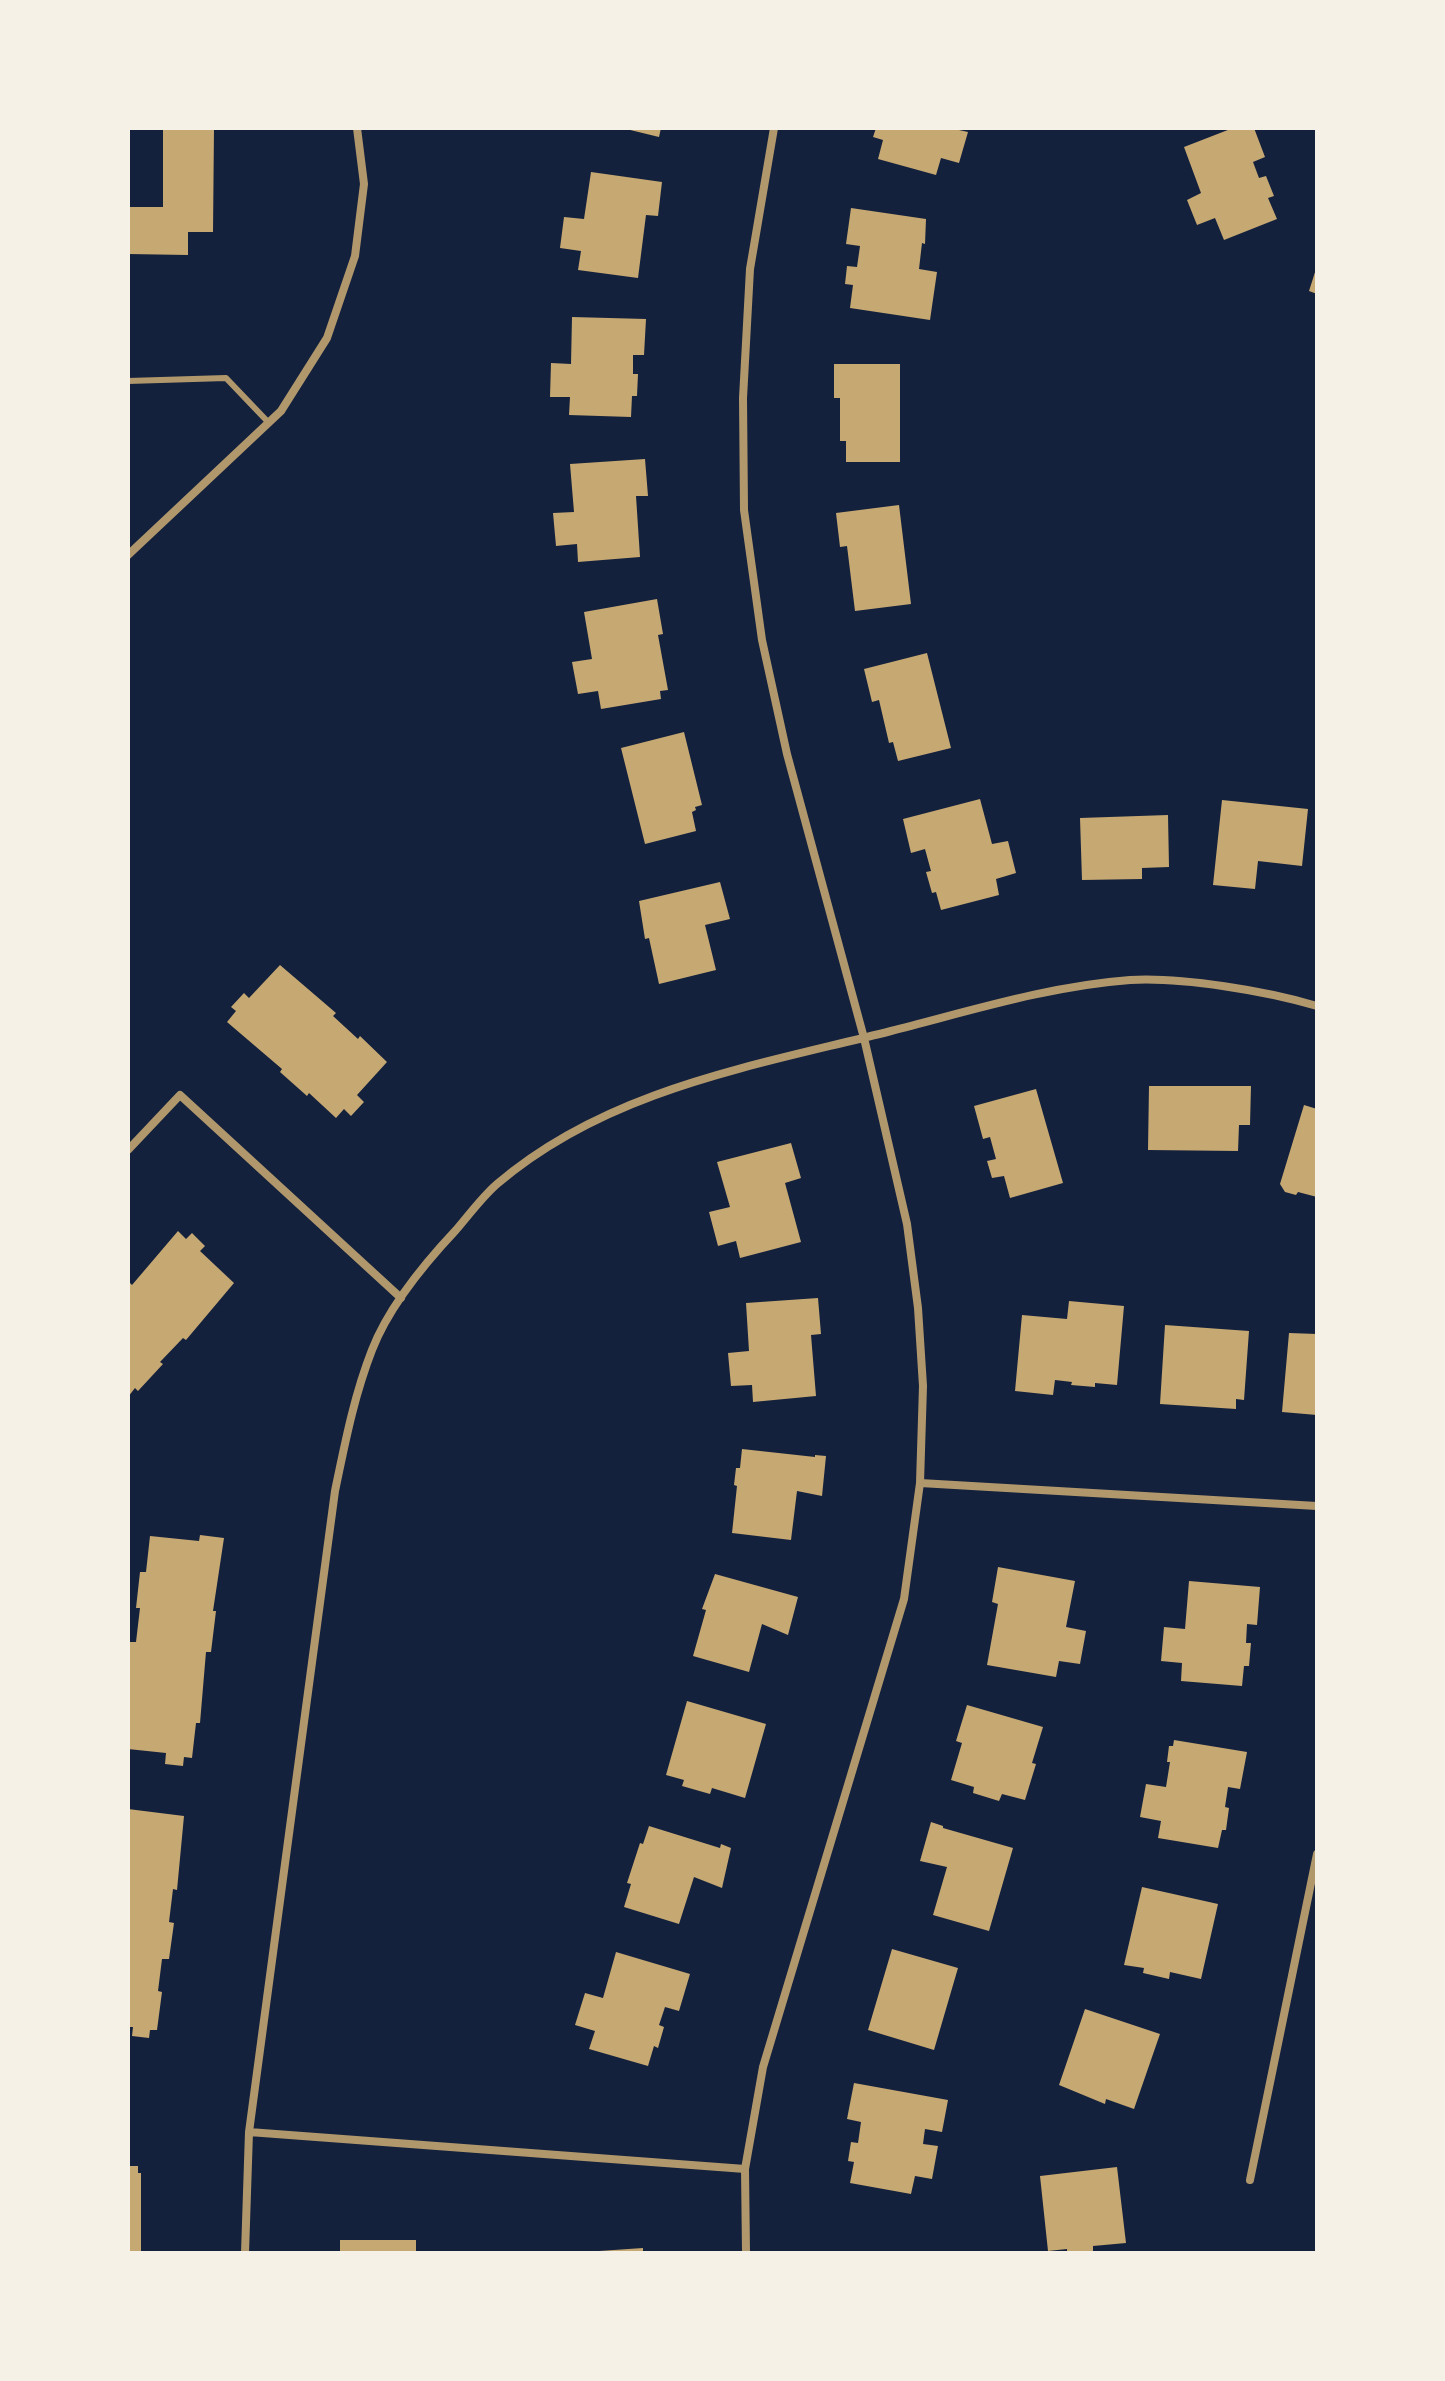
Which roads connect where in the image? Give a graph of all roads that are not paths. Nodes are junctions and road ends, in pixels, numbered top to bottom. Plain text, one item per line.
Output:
1 (357, 128) edge
2 (774, 128) edge
3 (128, 381) edge
4 (269, 423) junction
5 (128, 555) edge
6 (1317, 1006) edge
7 (864, 1038) junction
8 (128, 1150) edge
9 (401, 1298) junction
10 (920, 1483) junction
11 (1317, 1506) edge
12 (1317, 1854) edge
13 (249, 2132) junction
14 (745, 2169) junction
15 (1250, 2180) dead end
16 (245, 2253) edge
17 (746, 2253) edge

1 - 4 street
2 - 7 street
3 - 4 lane
4 - 5 street
6 - 7 street
7 - 9 street
7 - 10 street
8 - 9 street
9 - 13 street
10 - 11 street
10 - 14 street
12 - 15 street
13 - 14 street
13 - 16 street
14 - 17 street

